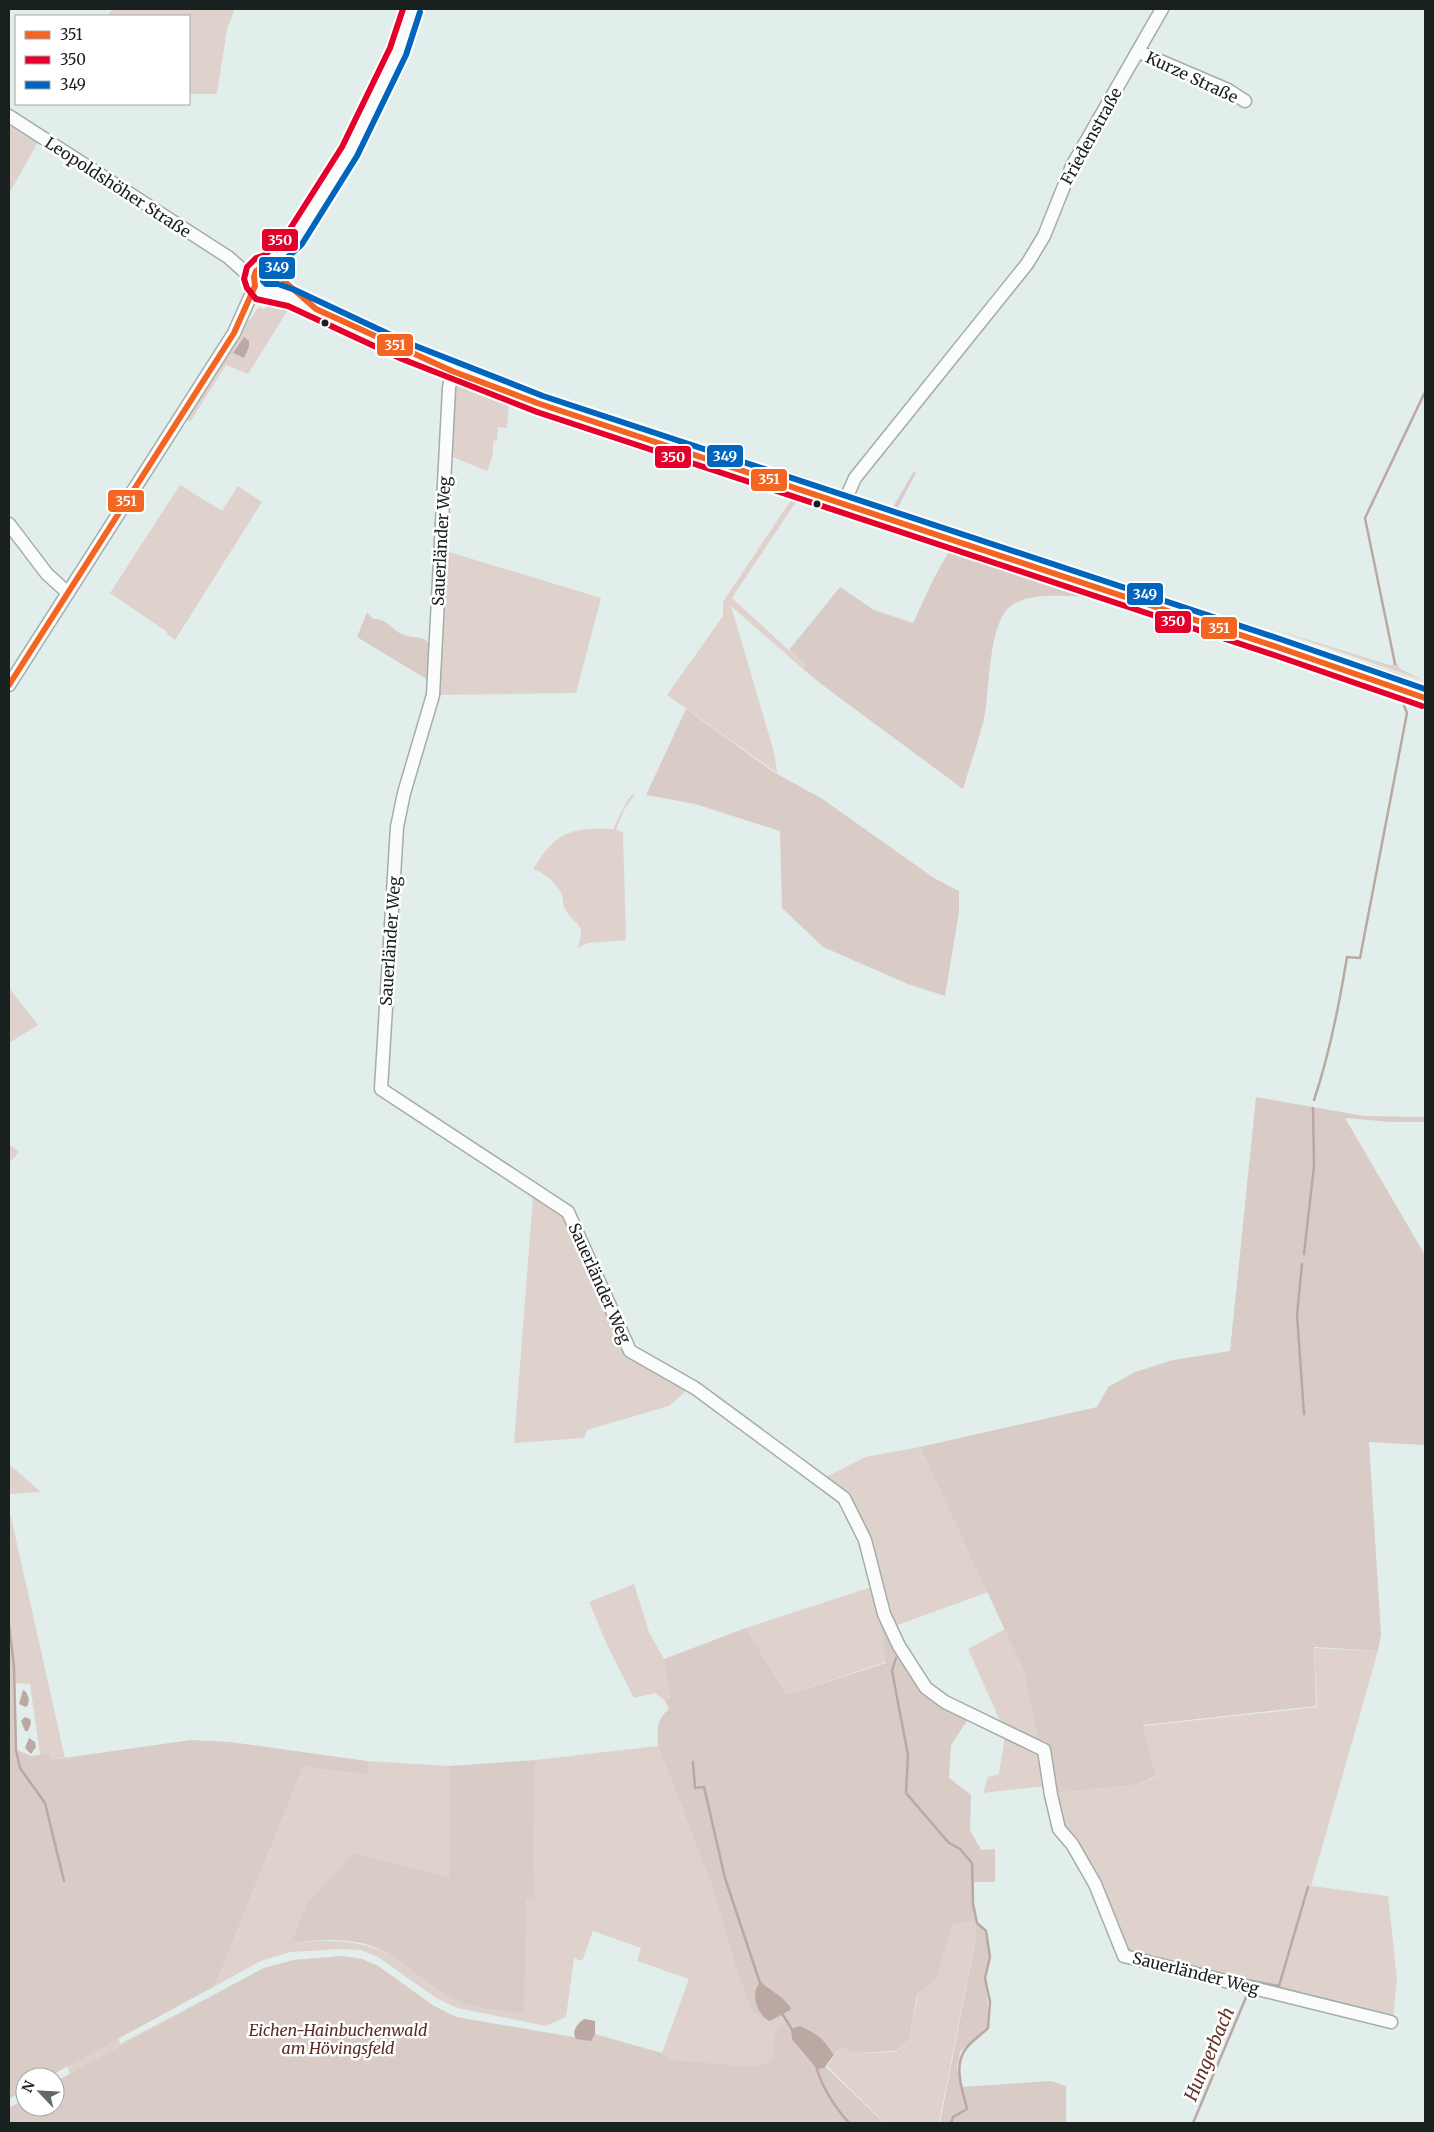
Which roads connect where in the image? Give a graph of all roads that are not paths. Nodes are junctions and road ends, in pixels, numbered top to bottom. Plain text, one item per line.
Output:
1 (412, 9) edge
2 (1162, 9) edge
3 (1139, 52) junction
4 (1245, 102) dead end
5 (9, 116) edge
6 (295, 238) junction
7 (228, 257) junction
8 (265, 264) junction
9 (284, 276) junction
10 (254, 283) junction
11 (272, 293) junction
12 (316, 309) junction
13 (234, 333) junction
14 (452, 371) junction
15 (844, 503) junction
16 (9, 524) edge
17 (68, 593) junction
18 (9, 685) edge
19 (1425, 698) edge
20 (1391, 2022) dead end

1 - 6 street
2 - 3 street, Friedenstraße
3 - 4 street, Kurze Straße
3 - 15 street, Friedenstraße
5 - 7 street, Leopoldshöher Straße
6 - 8 street
6 - 9 street
7 - 8 street, Leopoldshöher Straße
7 - 10 street, Leopoldshöher Straße
8 - 9 street
8 - 10 street
9 - 11 street
9 - 12 street
10 - 11 street
10 - 13 street
11 - 12 street
11 - 13 street
12 - 14 street
13 - 17 street
14 - 15 street
14 - 20 street, Sauerländer Weg
15 - 19 street
16 - 17 street
17 - 18 street

